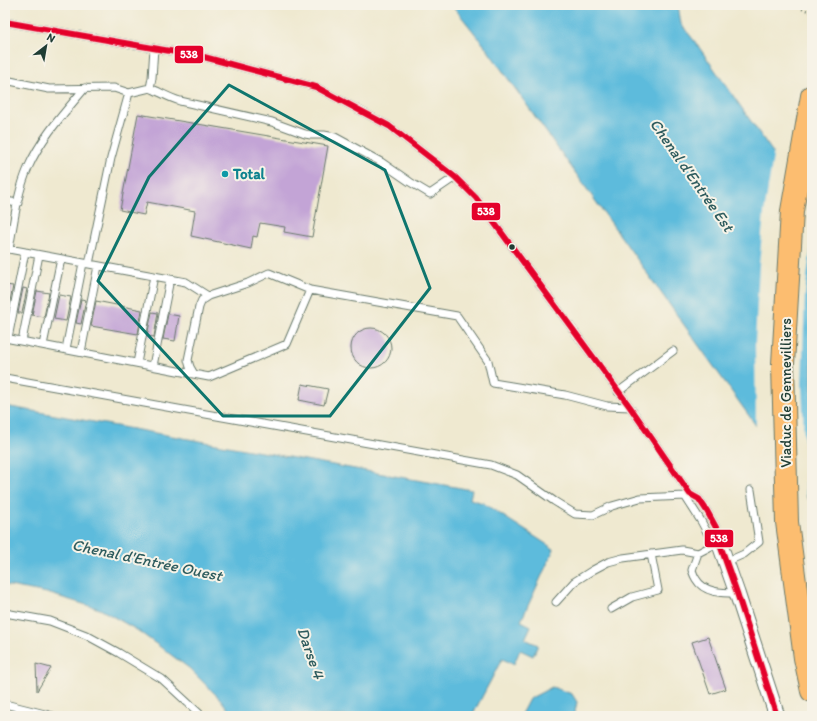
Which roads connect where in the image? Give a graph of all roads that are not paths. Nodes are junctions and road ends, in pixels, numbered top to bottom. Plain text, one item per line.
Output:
1 (5, 22) edge
2 (154, 48) junction
3 (5, 80) edge
4 (85, 88) junction
5 (150, 88) junction
6 (129, 93) junction
7 (812, 96) edge
8 (455, 177) junction
9 (5, 201) edge
10 (18, 203) junction
11 (7, 249) edge
12 (25, 252) junction
13 (39, 255) junction
14 (61, 259) junction
15 (86, 264) junction
16 (98, 266) junction
17 (154, 276) junction
18 (170, 279) junction
19 (310, 290) junction
20 (208, 296) junction
21 (7, 338) edge
22 (22, 341) junction
23 (43, 345) junction
24 (66, 349) junction
25 (673, 351) dead end
26 (81, 352) junction
27 (137, 363) junction
28 (153, 366) junction
29 (194, 374) junction
30 (5, 378) edge
31 (618, 392) junction
32 (630, 407) junction
33 (751, 490) dead end
34 (688, 495) junction
35 (719, 542) junction
36 (698, 553) junction
37 (651, 554) junction
38 (726, 562) junction
39 (737, 592) junction
40 (556, 602) dead end
41 (611, 609) dead end
42 (5, 613) edge
43 (812, 691) edge
44 (5, 704) edge
45 (53, 716) edge
46 (202, 716) edge
47 (777, 716) edge

1 - 2 lane
2 - 5 lane
2 - 8 lane
3 - 4 lane
4 - 6 lane
4 - 10 lane
5 - 6 lane
5 - 8 lane
6 - 15 lane
7 - 43 highway, Viaduc de Gennevilliers
8 - 31 lane
9 - 10 lane
10 - 11 lane
11 - 12 lane
12 - 13 lane
12 - 21 lane
13 - 14 lane
13 - 22 lane
14 - 15 lane
14 - 23 lane
15 - 16 lane
15 - 24 lane
16 - 17 lane
16 - 26 lane
17 - 18 lane
17 - 27 lane
18 - 20 lane
18 - 28 lane
19 - 20 lane
19 - 29 lane
19 - 32 lane
20 - 29 lane
21 - 22 lane
22 - 23 lane
23 - 24 lane
24 - 26 lane
25 - 31 lane
26 - 27 lane
27 - 28 lane
28 - 29 lane
30 - 34 lane
31 - 32 lane
32 - 34 lane
33 - 38 lane
34 - 35 lane
34 - 35 lane
35 - 36 lane
35 - 38 street
36 - 37 lane
36 - 39 lane
37 - 40 lane
37 - 41 lane
38 - 39 street
39 - 47 street
42 - 46 lane
44 - 45 lane

